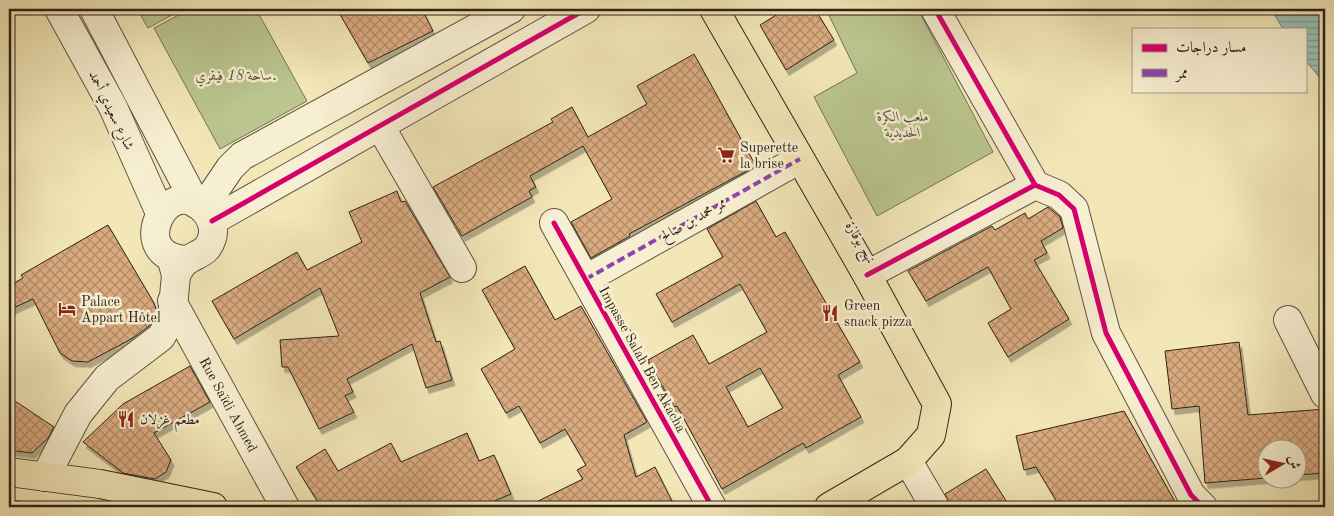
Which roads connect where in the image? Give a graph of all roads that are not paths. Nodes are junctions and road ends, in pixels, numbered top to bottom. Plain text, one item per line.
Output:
1 (59, 9) edge
2 (94, 9) edge
3 (511, 9) edge
4 (586, 9) edge
5 (714, 9) edge
6 (935, 9) edge
7 (380, 126) junction
8 (800, 159) junction
9 (1035, 185) junction
10 (203, 211) junction
11 (160, 213) junction
12 (554, 223) dead end
13 (462, 268) dead end
14 (177, 273) junction
15 (867, 275) junction
16 (586, 280) junction
17 (1288, 320) dead end
18 (1325, 394) edge
19 (908, 461) junction
20 (9, 472) edge
21 (45, 477) junction
22 (213, 507) edge
23 (285, 507) edge
24 (712, 507) edge
25 (829, 507) edge
26 (935, 507) edge
27 (1203, 507) edge

1 - 11 street, شارع سعيدي أحمد
2 - 10 street
3 - 10 street
4 - 7 street
5 - 8 main road, نهج بوقارة
6 - 9 street
7 - 10 street
7 - 13 street
8 - 15 main road, نهج بوقارة
8 - 16 street, ممر محمد بن صالح
9 - 15 street
9 - 27 street
10 - 11 street
10 - 14 street
11 - 14 street
12 - 16 street, Impasse Salah Ben Akacha
14 - 21 street
14 - 23 street, Rue Saïdi Ahmed
15 - 19 main road, نهج بوقارة
16 - 24 street, Impasse Salah Ben Akacha
17 - 18 street
19 - 25 main road, نهج بوقارة
19 - 26 street
20 - 21 main road
21 - 22 main road

